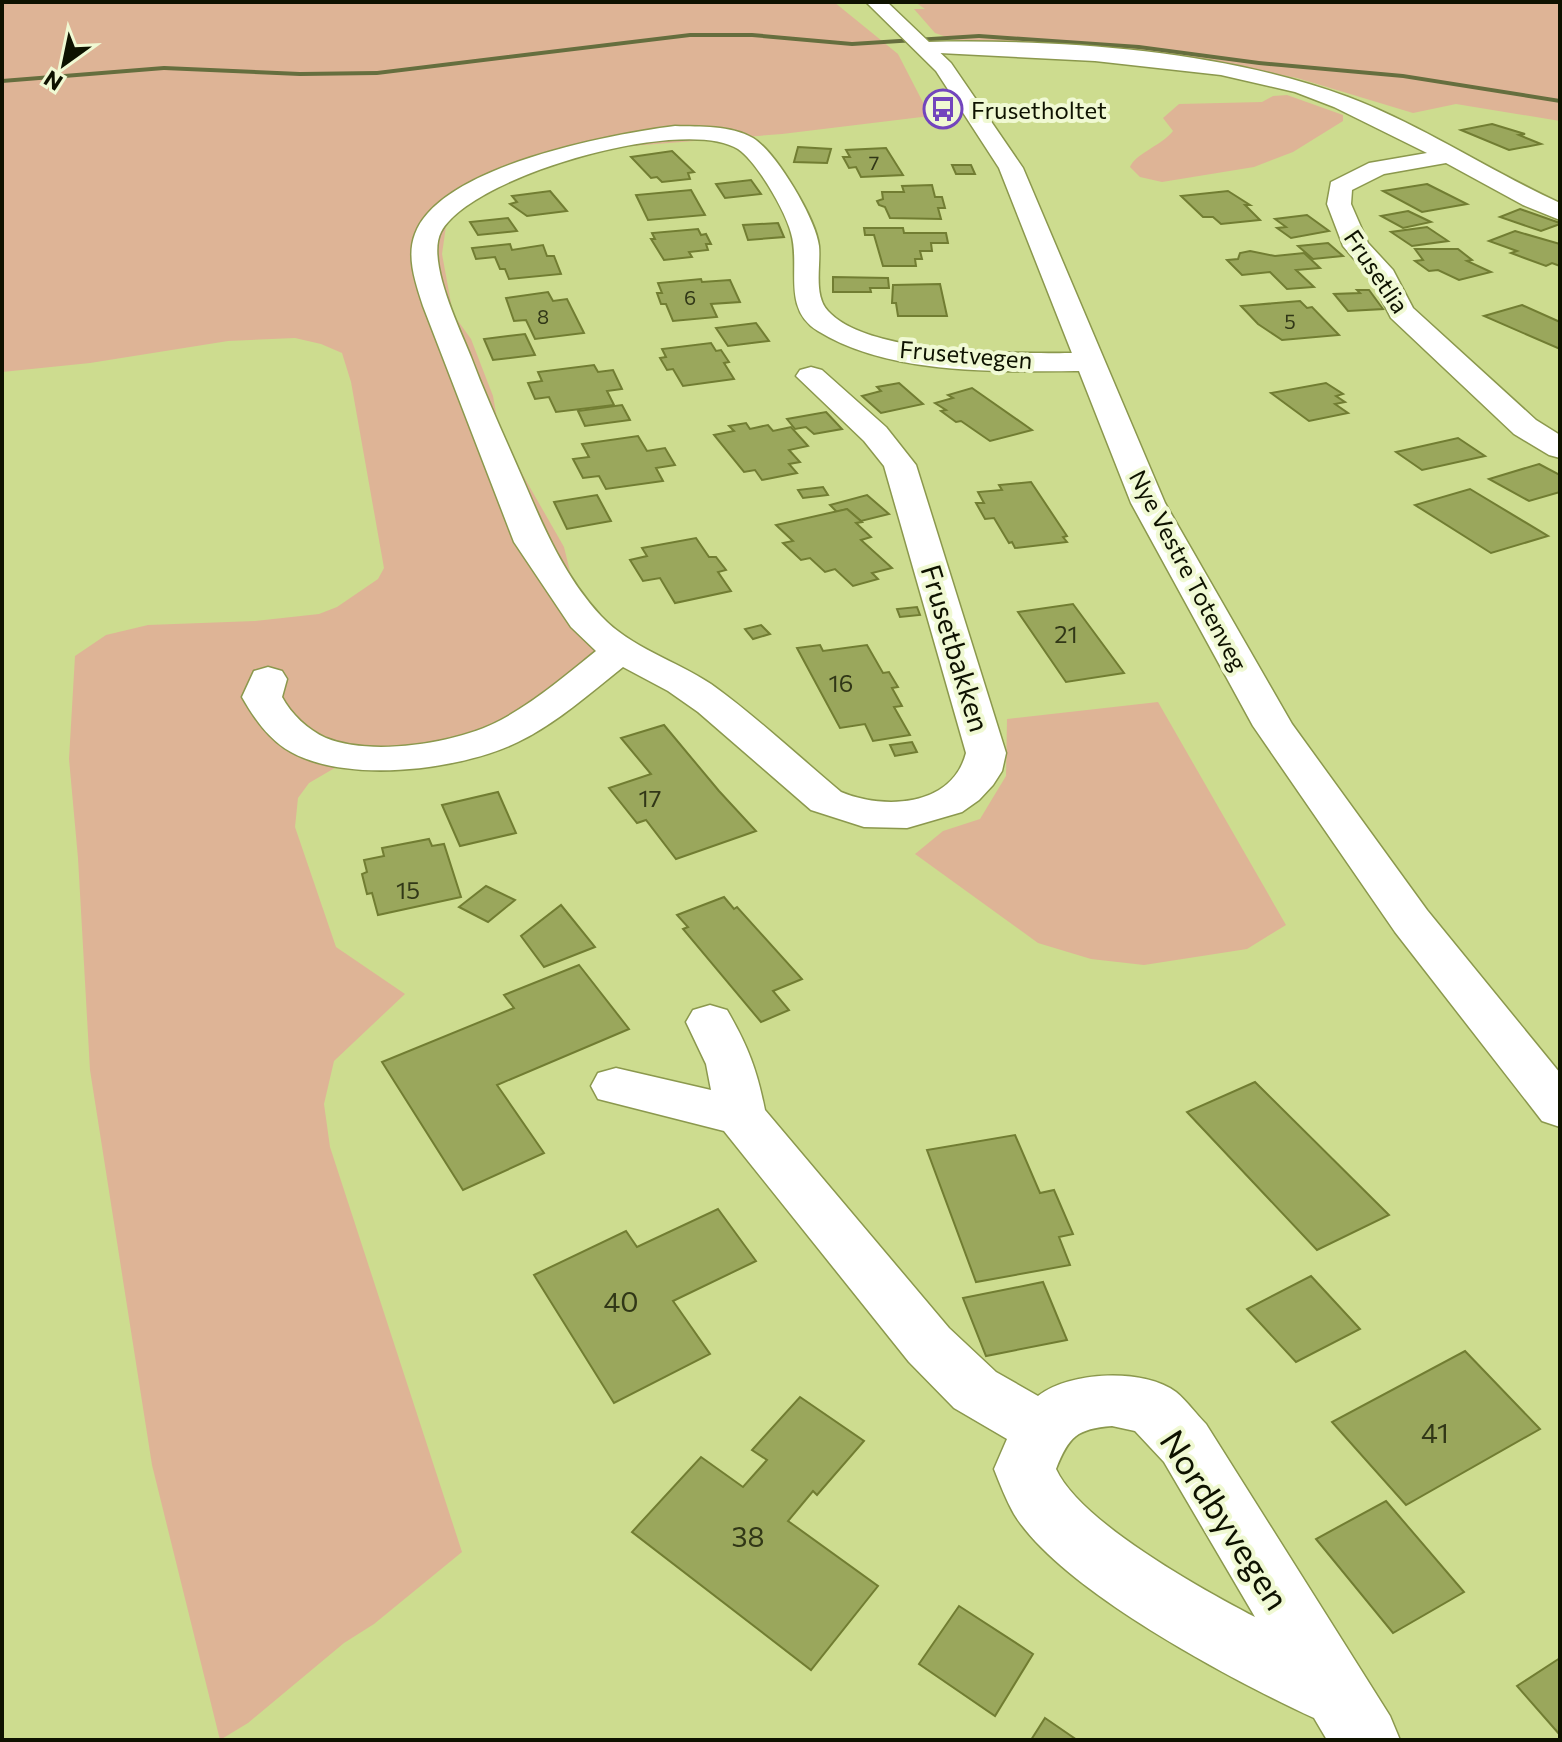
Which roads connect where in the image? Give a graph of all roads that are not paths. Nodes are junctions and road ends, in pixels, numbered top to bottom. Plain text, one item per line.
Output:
1 (876, 2) edge
2 (931, 52) junction
3 (1143, 58) junction
4 (1145, 86) dead end
5 (736, 139) joint
6 (1449, 156) junction
7 (1546, 179) dead end
8 (1506, 185) junction
9 (1560, 212) edge
10 (1088, 362) junction
11 (811, 376) dead end
12 (1560, 448) edge
13 (620, 651) junction
14 (268, 679) dead end
15 (710, 1022) dead end
16 (616, 1086) dead end
17 (1560, 1108) edge
18 (741, 1116) junction
19 (1042, 1428) junction
20 (1351, 1716) edge

1 - 2 street, Nye Vestre Totenveg
2 - 3 street
2 - 10 street, Nye Vestre Totenveg
3 - 4 street
3 - 6 street
5 - 10 street, Frusetvegen
5 - 13 street, Frusetbakken
6 - 8 street
6 - 12 street, Frusetlia
7 - 8 street
8 - 9 street
10 - 17 street, Nye Vestre Totenveg
11 - 13 street, Frusetbakken
13 - 14 street
15 - 18 street
16 - 18 street
18 - 19 street
19 - 20 street, Nordbyvegen
19 - 20 street, Nordbyvegen

